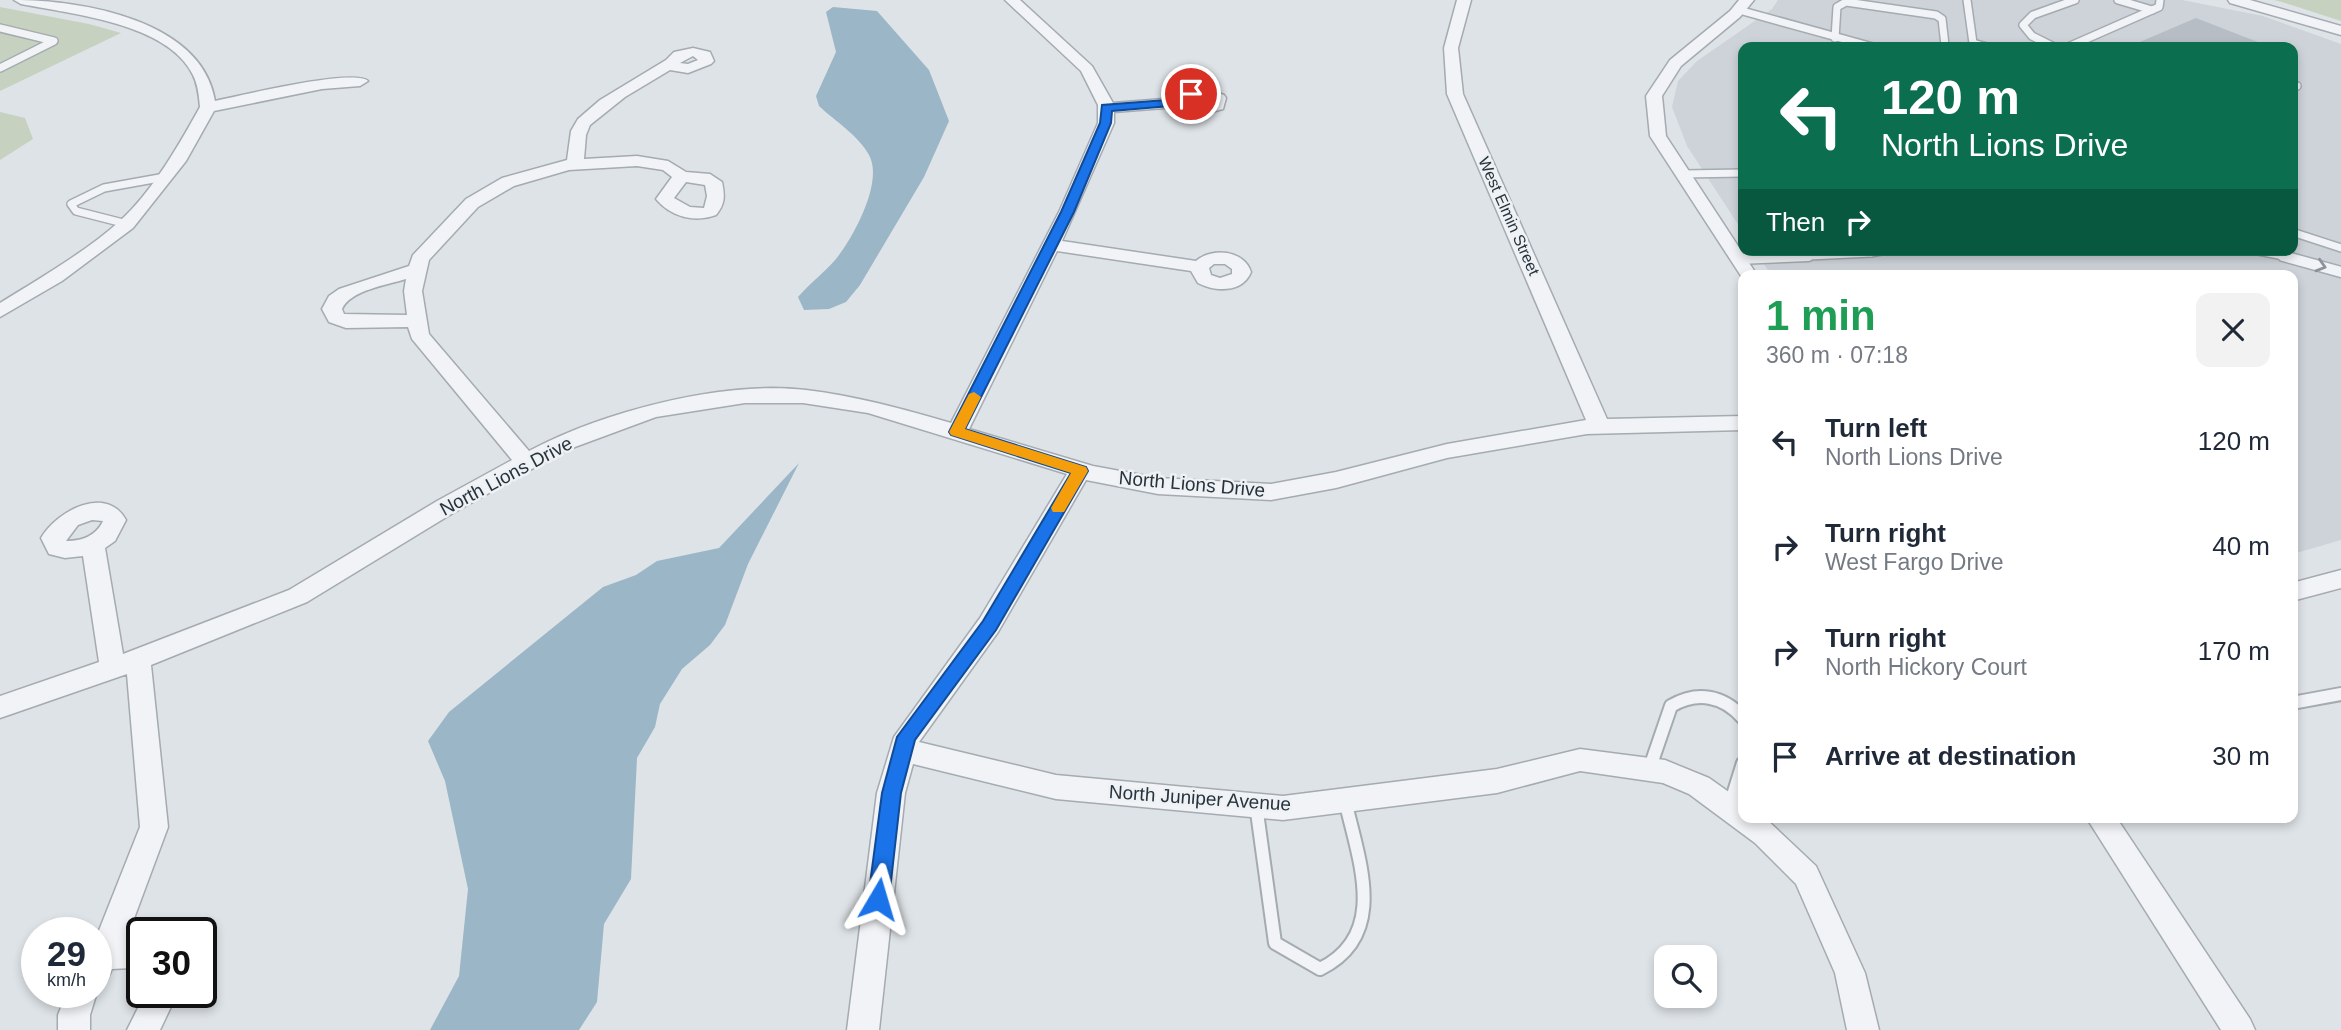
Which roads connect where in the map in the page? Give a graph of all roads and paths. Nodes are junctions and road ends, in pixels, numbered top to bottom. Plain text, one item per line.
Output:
1 (21, 0) edge
2 (1013, 0) edge
3 (1464, 0) edge
4 (1967, 0) edge
5 (2075, 0) edge
6 (2118, 0) edge
7 (2160, 0) edge
8 (2235, 0) edge
9 (1743, 5) edge
10 (2152, 10) junction
11 (0, 28) edge
12 (2341, 31) edge
13 (1835, 38) junction
14 (1852, 42) edge
15 (1945, 42) edge
16 (1972, 42) edge
17 (2044, 42) edge
18 (2079, 42) edge
19 (671, 63) dead end
20 (0, 68) edge
21 (360, 81) dead end
22 (1182, 102) dead end
23 (208, 107) junction
24 (1106, 108) junction
25 (575, 164) junction
26 (1738, 173) edge
27 (1683, 174) junction
28 (164, 177) junction
29 (682, 177) dead end
30 (127, 224) junction
31 (2298, 235) edge
32 (1051, 245) junction
33 (2341, 248) edge
34 (1783, 256) edge
35 (2284, 256) edge
36 (1738, 259) junction
37 (1200, 267) dead end
38 (418, 269) junction
39 (1745, 270) edge
40 (2341, 272) edge
41 (0, 311) edge
42 (417, 321) junction
43 (1738, 423) edge
44 (1600, 427) junction
45 (957, 432) junction
46 (526, 462) junction
47 (1080, 471) junction
48 (93, 544) dead end
49 (2341, 579) edge
50 (2298, 590) edge
51 (126, 664) junction
52 (2341, 694) edge
53 (2298, 702) edge
54 (0, 707) edge
55 (1738, 713) edge
56 (903, 750) junction
57 (1657, 771) junction
58 (1738, 779) edge
59 (1345, 800) junction
60 (1256, 805) junction
61 (1729, 808) junction
62 (1738, 814) edge
63 (1750, 823) edge
64 (2104, 823) edge
65 (112, 935) edge
66 (76, 1008) edge
67 (155, 1008) edge
68 (74, 1030) edge
69 (143, 1030) edge
70 (863, 1030) edge
71 (1863, 1030) edge
72 (2239, 1030) edge

1 - 23 street
2 - 24 street
3 - 44 street, West Elmin Street
4 - 16 lane
5 - 17 lane
6 - 10 lane
7 - 10 lane
8 - 12 street
9 - 13 lane
9 - 27 street
10 - 18 lane
11 - 20 lane
13 - 14 lane
13 - 15 lane
19 - 25 street
21 - 23 street
22 - 24 street
23 - 28 street
24 - 32 street
25 - 29 street
25 - 38 street
26 - 27 lane
27 - 36 street
28 - 30 street
28 - 30 lane
30 - 41 street
31 - 33 lane
32 - 37 street
32 - 45 street
34 - 36 lane
35 -> 40 lane
36 - 39 street
38 - 42 street
38 - 42 street
42 - 46 street
43 - 44 street, North Lions Drive
44 - 47 street, North Lions Drive
45 - 46 street, North Lions Drive
45 - 47 street, North Lions Drive
46 - 51 street, North Lions Drive
47 - 56 street
48 - 51 street
49 - 50 street
51 - 54 street, North Lions Drive
51 - 65 street
52 - 53 lane
55 - 57 lane
56 - 60 street, North Juniper Avenue
56 - 70 street
57 - 59 street, North Juniper Avenue
57 - 61 street, North Juniper Avenue
58 - 61 lane
59 - 60 street, North Juniper Avenue
59 - 60 lane
61 - 62 street, North Juniper Avenue
63 - 71 street, North Juniper Avenue
64 - 72 street
66 - 68 street
67 - 69 street

